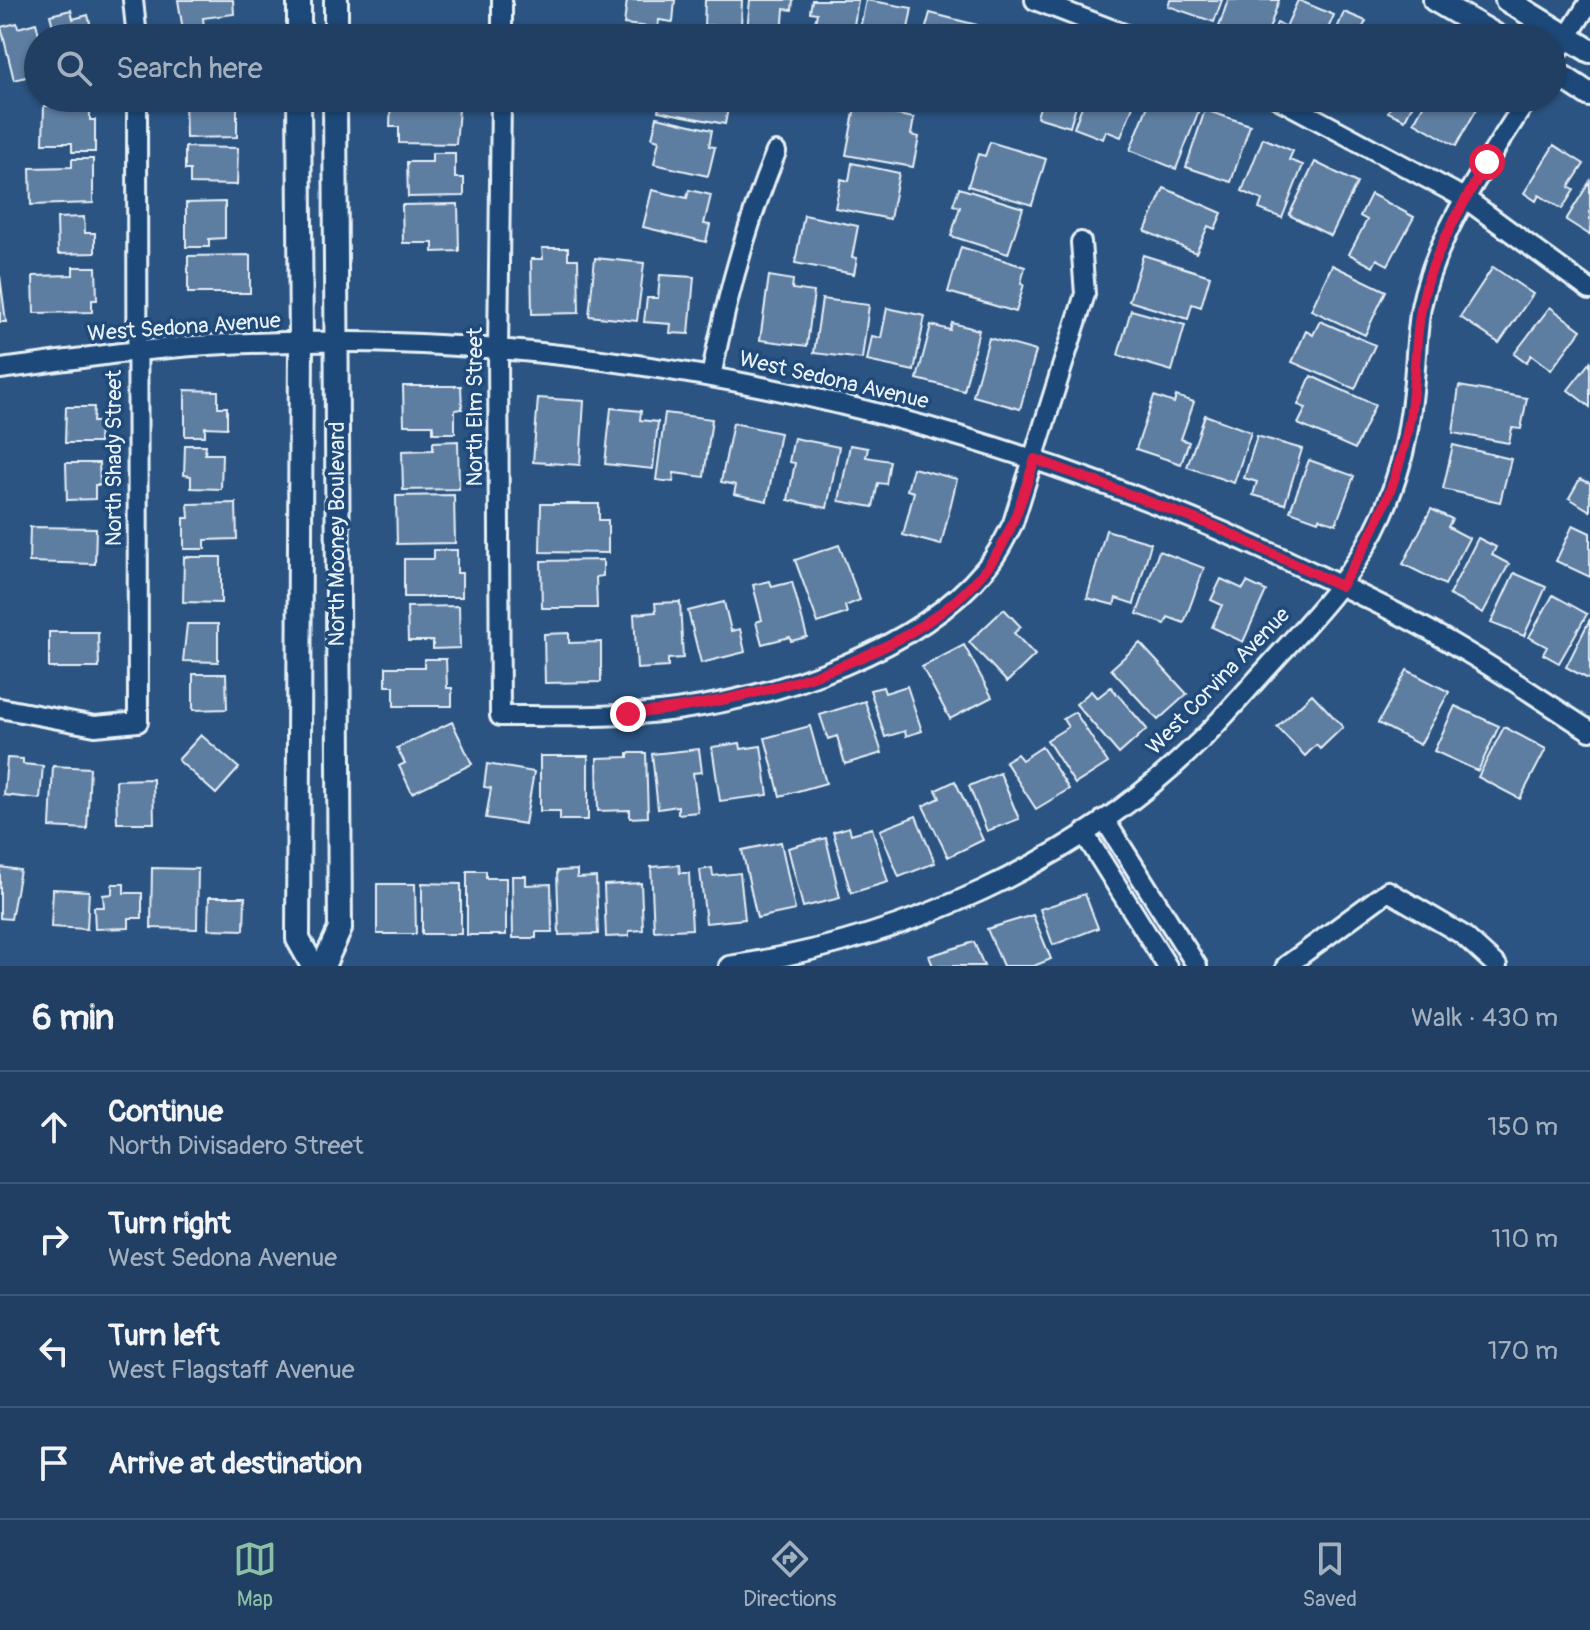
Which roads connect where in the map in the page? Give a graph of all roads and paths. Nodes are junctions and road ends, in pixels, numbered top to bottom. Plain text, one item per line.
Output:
1 (133, 0) edge
2 (299, 0) edge
3 (336, 0) edge
4 (502, 0) edge
5 (1035, 0) edge
6 (1435, 0) edge
7 (1507, 0) edge
8 (1590, 1) edge
9 (136, 24) edge
10 (299, 24) edge
11 (336, 24) edge
12 (502, 24) edge
13 (1098, 24) edge
14 (1476, 24) edge
15 (1547, 24) edge
16 (1567, 36) joint
17 (1590, 51) edge
18 (1566, 79) edge
19 (1590, 95) edge
20 (137, 112) edge
21 (299, 112) edge
22 (335, 112) edge
23 (501, 112) edge
24 (1308, 112) edge
25 (1519, 112) edge
26 (776, 152) dead end
27 (1466, 199) junction
28 (1081, 242) dead end
29 (1590, 290) edge
30 (301, 343) junction
31 (335, 343) junction
32 (498, 351) junction
33 (138, 352) junction
34 (0, 369) edge
35 (711, 377) junction
36 (1035, 459) junction
37 (1341, 586) junction
38 (0, 708) edge
39 (1590, 731) edge
40 (1104, 819) junction
41 (1084, 833) junction
42 (313, 966) edge
43 (323, 966) edge
44 (729, 966) edge
45 (1167, 966) edge
46 (1197, 966) edge
47 (1286, 966) edge
48 (1497, 966) edge

1 - 9 street
2 - 10 street
3 - 11 street
4 - 12 street
5 - 13 street
6 - 14 street
7 - 15 street
8 - 16 street
16 - 17 street
18 - 19 street
20 - 33 street, North Shady Street
21 - 30 street, North Mooney Boulevard
22 - 31 street, North Mooney Boulevard
23 - 32 street, North Elm Street
24 - 27 street
25 - 27 street, West Corvina Avenue
26 - 35 street
27 - 29 street
27 - 37 street, West Corvina Avenue
28 - 36 street
30 - 31 street, West Sedona Avenue
30 - 33 street, West Sedona Avenue
30 - 42 street, North Mooney Boulevard
31 - 32 street, West Sedona Avenue
31 - 43 street, North Mooney Boulevard
32 - 35 street, West Sedona Avenue
32 - 36 street, North Elm Street
33 - 34 street, West Sedona Avenue
33 - 38 street, North Shady Street
35 - 36 street, West Sedona Avenue
36 - 37 street, West Sedona Avenue
37 - 39 street, West Sedona Avenue
37 - 40 street, West Corvina Avenue
40 - 41 street, West Corvina Avenue
40 - 46 street
41 - 44 street, West Corvina Avenue
41 - 45 street
47 - 48 street

